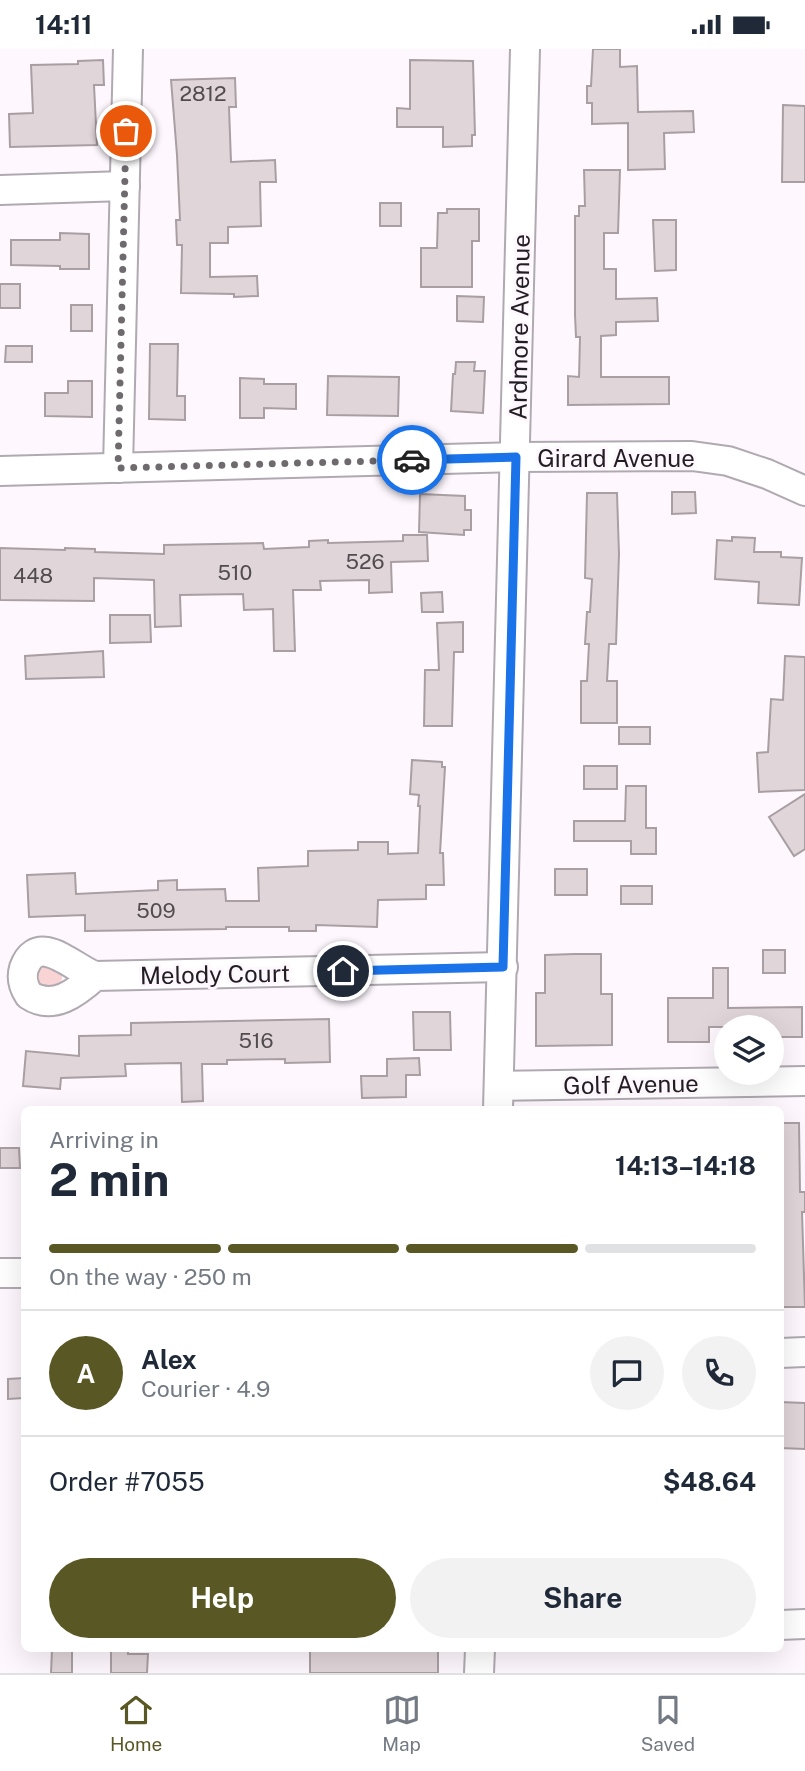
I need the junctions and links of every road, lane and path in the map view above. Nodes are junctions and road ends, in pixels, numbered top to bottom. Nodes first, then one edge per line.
1 (128, 49) edge
2 (526, 49) edge
3 (125, 186) junction
4 (0, 190) edge
5 (516, 457) junction
6 (118, 468) junction
7 (0, 471) edge
8 (805, 491) edge
9 (503, 967) junction
10 (95, 976) dead end
11 (805, 1081) edge
12 (498, 1098) edge
13 (0, 1273) edge
14 (21, 1273) edge
15 (805, 1352) edge
16 (784, 1353) edge
17 (805, 1624) edge
18 (784, 1625) edge
19 (480, 1652) edge
20 (480, 1673) edge

1 - 3 street
2 - 5 street, Ardmore Avenue
3 - 4 street
3 - 6 street
5 - 6 street, Girard Avenue
5 - 8 street, Girard Avenue
5 - 9 street, Ardmore Avenue
6 - 7 street, Girard Avenue
9 - 10 street, Melody Court
9 - 12 street, Ardmore Avenue
11 - 12 street, Golf Avenue
13 - 14 street
15 - 16 street
17 - 18 street
19 - 20 street

